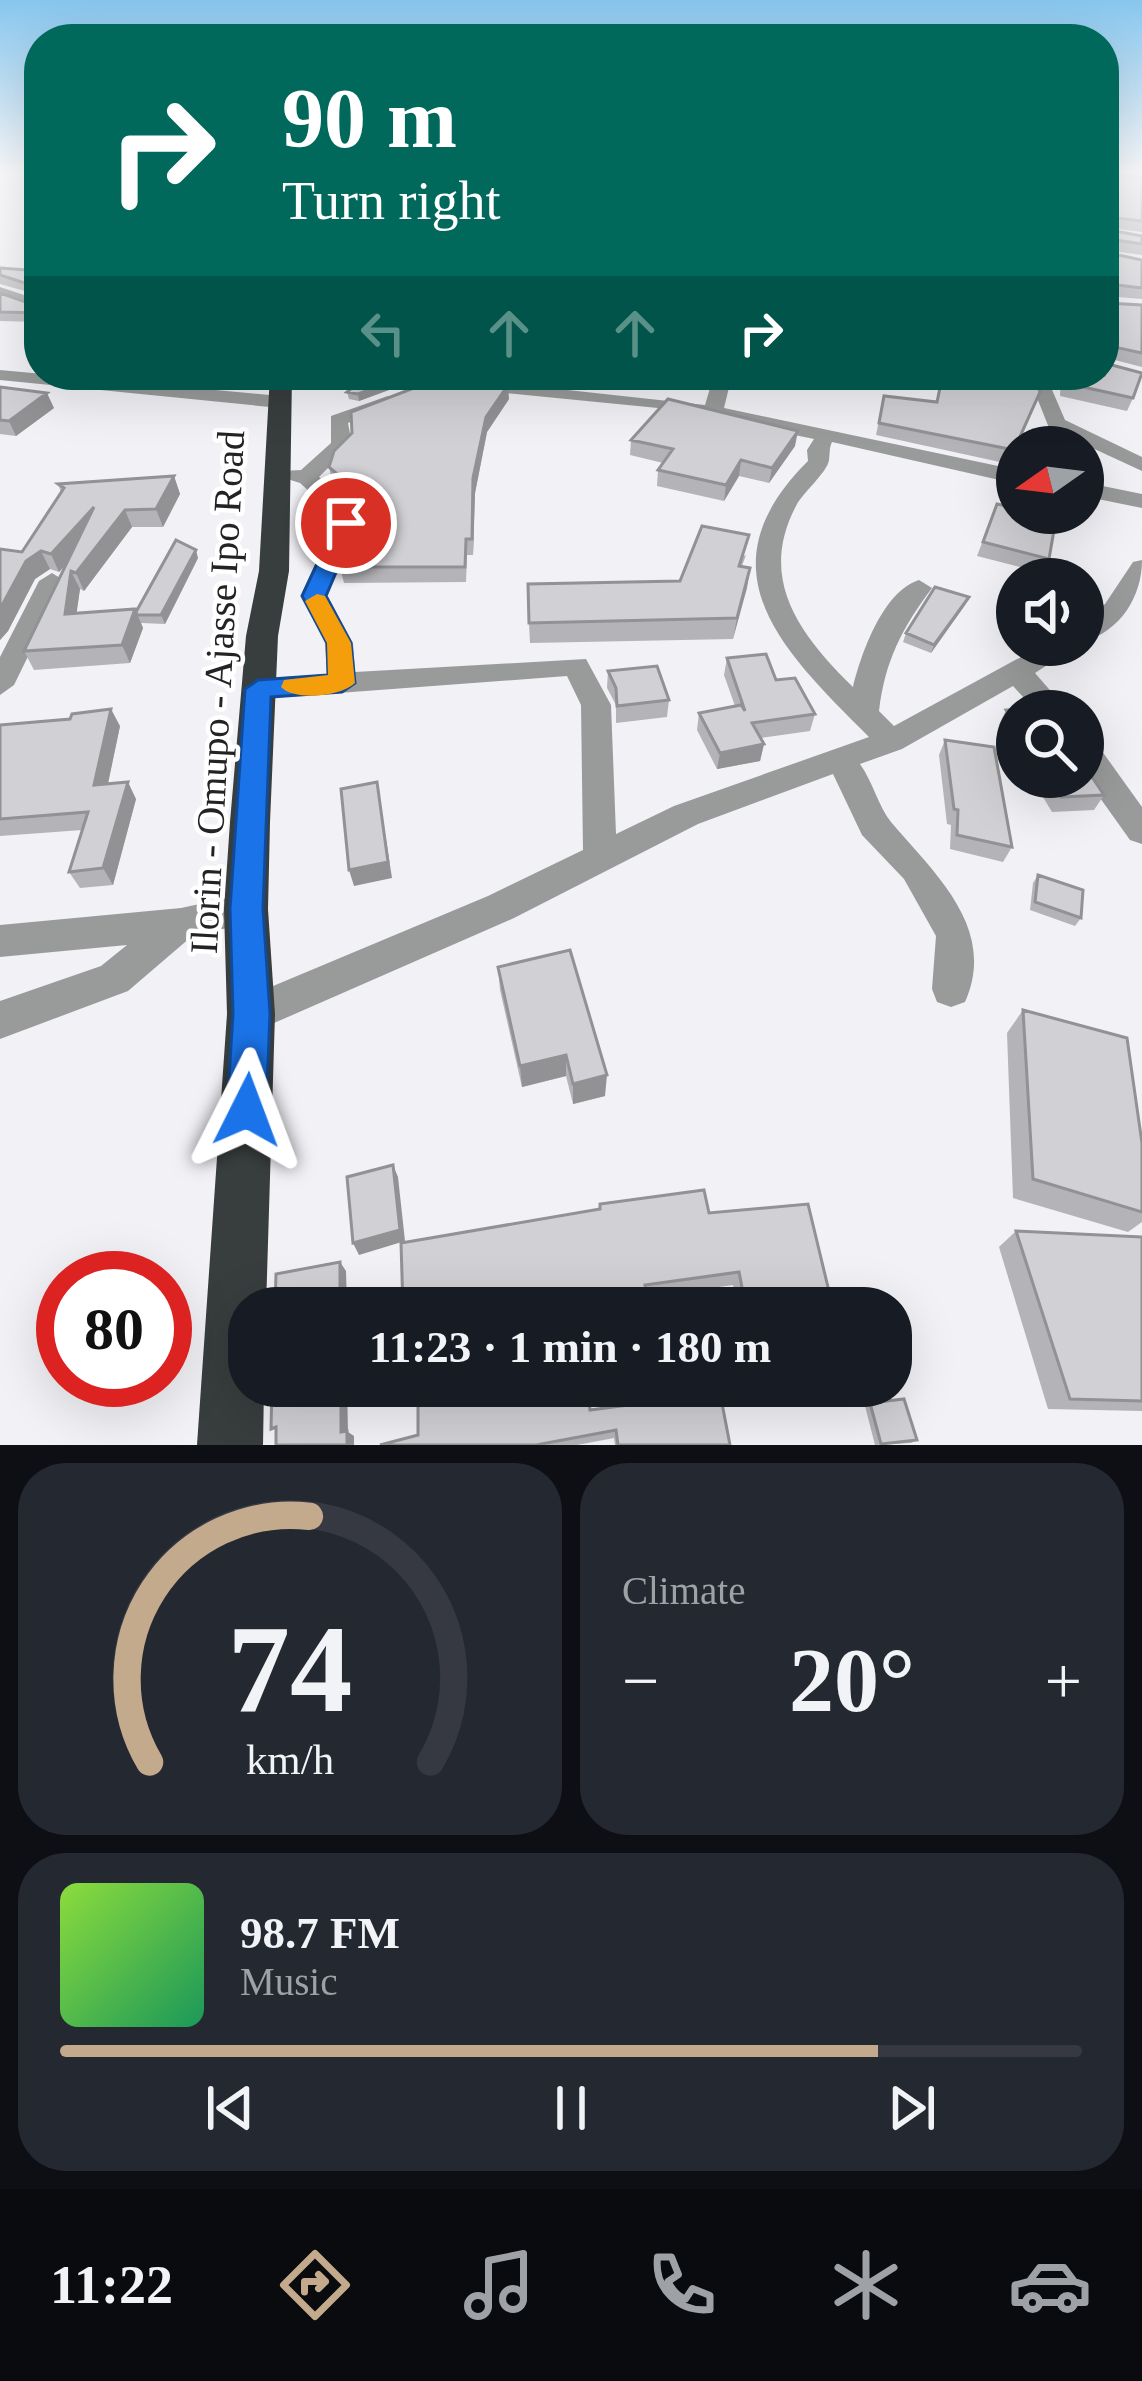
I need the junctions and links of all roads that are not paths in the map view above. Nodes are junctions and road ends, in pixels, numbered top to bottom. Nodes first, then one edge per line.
1 (281, 390) edge
2 (419, 390) edge
3 (544, 390) edge
4 (719, 390) edge
5 (1046, 390) edge
6 (713, 412) junction
7 (826, 435) junction
8 (1142, 465) edge
9 (996, 472) edge
10 (292, 477) junction
11 (1104, 494) edge
12 (1142, 501) edge
13 (1142, 567) edge
14 (52, 580) edge
15 (919, 588) dead end
16 (1104, 617) edge
17 (1026, 666) edge
18 (1017, 671) junction
19 (342, 683) junction
20 (0, 685) edge
21 (258, 689) junction
22 (1034, 690) edge
23 (864, 713) junction
24 (891, 741) junction
25 (840, 759) junction
26 (1104, 781) edge
27 (1142, 831) edge
28 (600, 857) junction
29 (247, 909) junction
30 (181, 924) junction
31 (0, 941) edge
32 (951, 989) dead end
33 (251, 1014) junction
34 (0, 1020) edge
35 (230, 1445) edge

1 - 10 highway, Ilorin - Omupo - Ajasse Ipo Road
2 - 10 street
3 - 6 street
4 - 6 street
5 - 8 street
6 - 7 street
7 - 9 street
7 - 23 street
10 - 19 street
10 - 21 highway, Ilorin - Omupo - Ajasse Ipo Road
11 - 12 street
13 - 16 street
14 - 20 street
15 - 23 street
17 - 18 street
18 - 22 street
18 - 24 street
19 - 21 street
19 - 28 street
21 - 29 highway, Ilorin - Omupo - Ajasse Ipo Road
23 - 24 street
24 - 25 street
25 - 28 street
25 - 32 street
26 - 27 street
28 - 33 street
29 - 30 street
29 - 33 highway, Ilorin - Omupo - Ajasse Ipo Road
30 - 31 street
30 - 34 street
33 - 35 highway, Ilorin - Omupo - Ajasse Ipo Road

